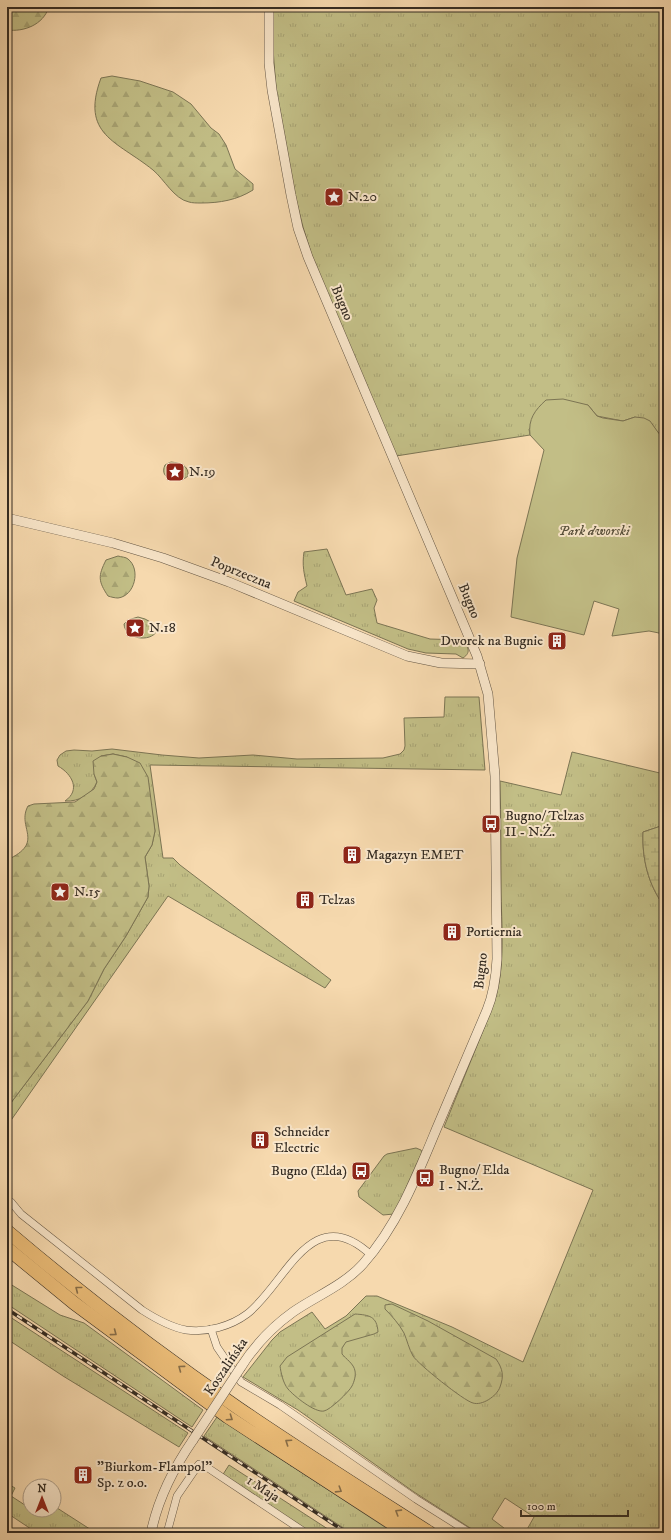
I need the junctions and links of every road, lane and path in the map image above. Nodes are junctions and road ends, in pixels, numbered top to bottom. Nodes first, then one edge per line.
1 (268, 7) edge
2 (7, 518) edge
3 (480, 664) junction
4 (10, 1202) dead end
5 (7, 1231) edge
6 (7, 1248) edge
7 (371, 1255) junction
8 (211, 1329) junction
9 (151, 1533) edge
10 (167, 1533) edge
11 (306, 1533) edge
12 (407, 1533) edge
13 (430, 1533) edge
14 (470, 1533) edge

1 - 3 street, Bugno
2 - 3 street, Poprzeczna
3 - 7 street, Bugno
4 - 8 street
13 -> 5 highway
6 -> 12 highway
7 - 8 street
7 - 9 street, Koszalińska, bridge
8 - 14 street
10 - 11 street, 1 Maja

